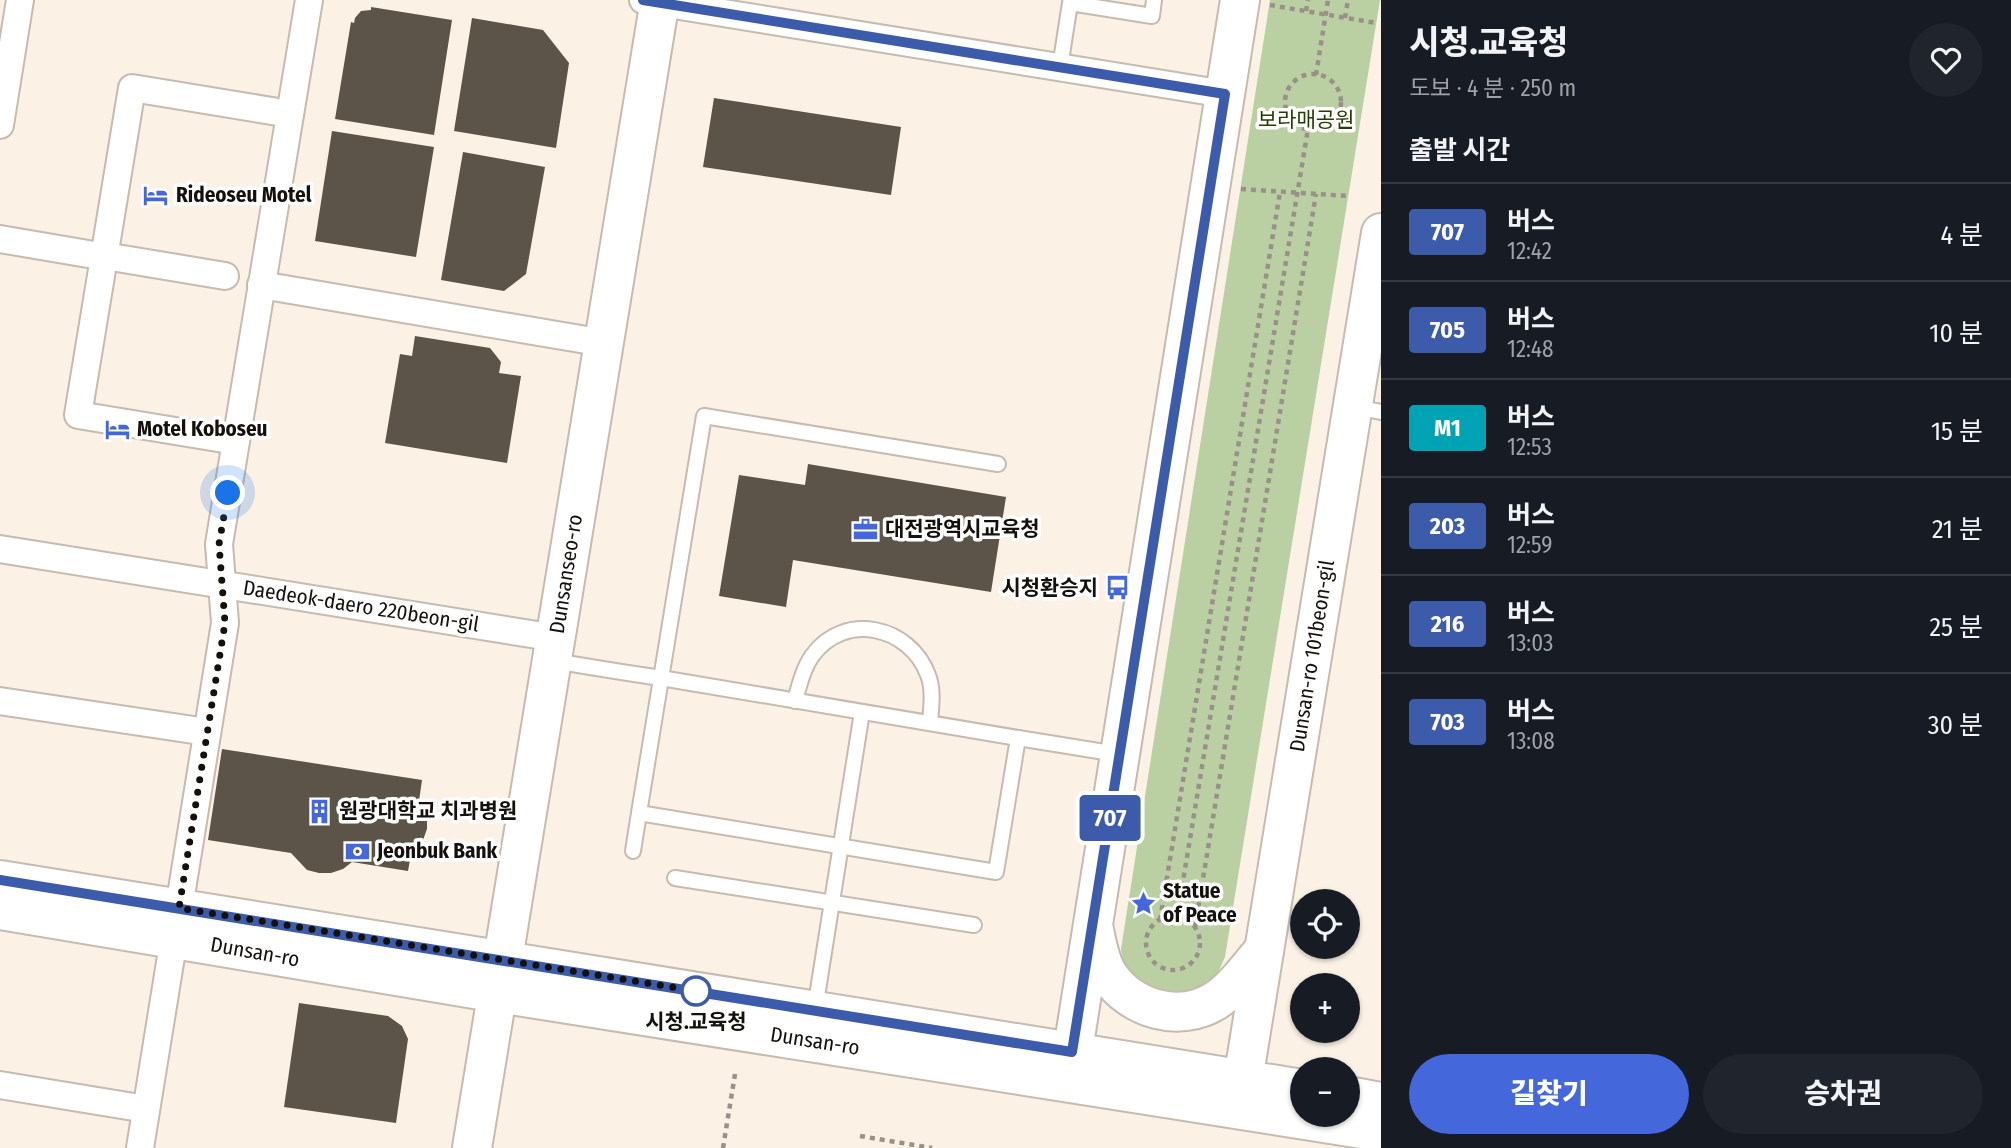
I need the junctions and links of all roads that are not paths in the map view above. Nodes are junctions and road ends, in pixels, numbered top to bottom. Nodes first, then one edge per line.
1 (20, 0) edge
2 (309, 0) edge
3 (1154, 0) edge
4 (654, 1) edge
5 (1255, 3) edge
6 (1060, 67) junction
7 (1225, 94) junction
8 (290, 114) junction
9 (0, 125) edge
10 (1381, 233) edge
11 (0, 239) edge
12 (225, 275) dead end
13 (261, 285) junction
14 (604, 343) junction
15 (1367, 409) edge
16 (236, 441) junction
17 (998, 464) dead end
18 (0, 549) edge
19 (222, 583) junction
20 (554, 649) junction
21 (661, 678) junction
22 (0, 701) edge
23 (794, 701) junction
24 (862, 712) junction
25 (930, 723) junction
26 (207, 732) junction
27 (1018, 738) junction
28 (1120, 754) junction
29 (639, 813) junction
30 (841, 846) junction
31 (633, 850) dead end
32 (675, 878) dead end
33 (0, 880) edge
34 (832, 903) junction
35 (0, 910) edge
36 (176, 923) junction
37 (974, 925) dead end
38 (1093, 927) junction
39 (1264, 950) junction
40 (500, 976) junction
41 (815, 1010) junction
42 (1070, 1066) junction
43 (1243, 1080) junction
44 (0, 1084) edge
45 (1290, 1087) edge
46 (1360, 1098) edge
47 (1381, 1102) edge
48 (146, 1108) junction
49 (1381, 1132) edge
50 (140, 1148) edge
51 (472, 1148) edge

1 - 9 street
2 - 8 street
3 - 6 lane
4 - 6 street
4 - 14 street, Dunsanseo-ro
5 - 7 street
6 - 7 street
7 - 28 street
8 - 13 street
8 - 16 street
10 - 15 street, Dunsan-ro 101beon-gil
11 - 12 street
13 - 14 street
13 - 16 street
14 - 20 street, Dunsanseo-ro
15 - 39 street, Dunsan-ro 101beon-gil
16 - 19 street
17 - 21 lane
18 - 19 street, Daedeok-daero 220beon-gil
19 - 20 street, Daedeok-daero 220beon-gil
19 - 26 street
20 - 21 lane
20 - 40 street, Dunsanseo-ro
21 - 23 lane
21 - 29 lane
22 - 26 street
23 - 24 lane
23 - 25 lane
24 - 25 lane
24 - 30 lane
25 - 27 lane
26 - 36 street
27 - 28 lane
27 - 30 lane
28 - 38 street
29 - 30 lane
29 - 31 lane
30 - 34 lane
32 - 34 lane
33 - 36 street, Dunsan-ro
34 - 37 lane
34 - 41 lane
35 - 36 street, Dunsan-ro
36 - 40 street, Dunsan-ro
36 - 48 street
38 - 39 street
38 - 42 street
39 - 43 street, Dunsan-ro 101beon-gil
40 - 41 street, Dunsan-ro
40 - 42 street, Dunsan-ro
40 - 51 street, Dunsanseo-ro
41 - 42 street, Dunsan-ro
42 - 43 street, Dunsan-ro
42 - 49 street, Dunsan-ro
43 - 45 street, Dunsan-ro
44 - 48 street
46 - 47 street
48 - 50 street

